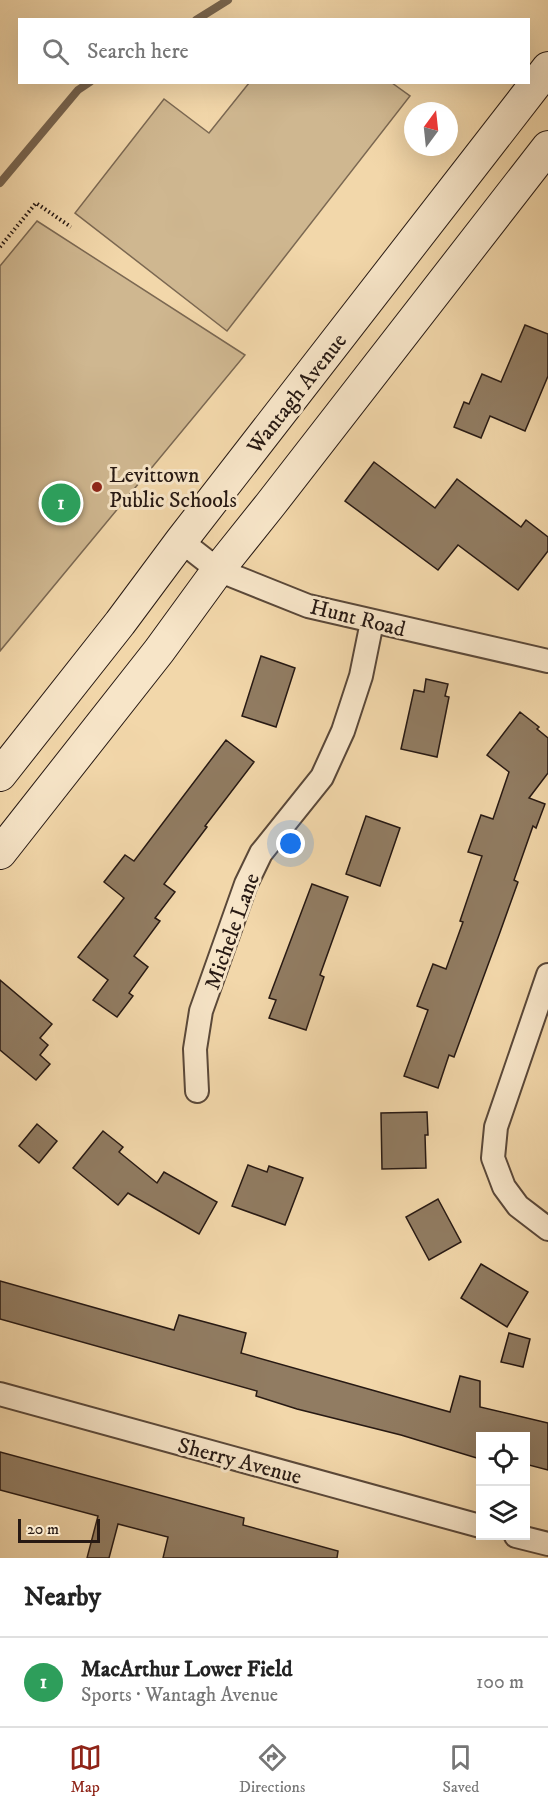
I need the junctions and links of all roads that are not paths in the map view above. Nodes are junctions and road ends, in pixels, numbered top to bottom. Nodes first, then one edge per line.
1 (548, 68) edge
2 (548, 147) edge
3 (181, 541) junction
4 (218, 570) junction
5 (372, 622) junction
6 (548, 661) edge
7 (0, 776) edge
8 (0, 853) edge
9 (548, 975) edge
10 (197, 1091) dead end
11 (548, 1229) edge
12 (0, 1394) edge
13 (476, 1525) edge
14 (530, 1540) edge
15 (548, 1544) edge

1 - 3 main road, Wantagh Avenue
2 - 4 main road
3 - 4 street, Hunt Road
3 - 7 main road, Wantagh Avenue
4 - 5 street, Hunt Road
4 - 8 main road
5 - 6 street, Hunt Road
5 - 10 street, Michele Lane
9 - 11 street
12 - 13 street, Sherry Avenue
14 - 15 street

